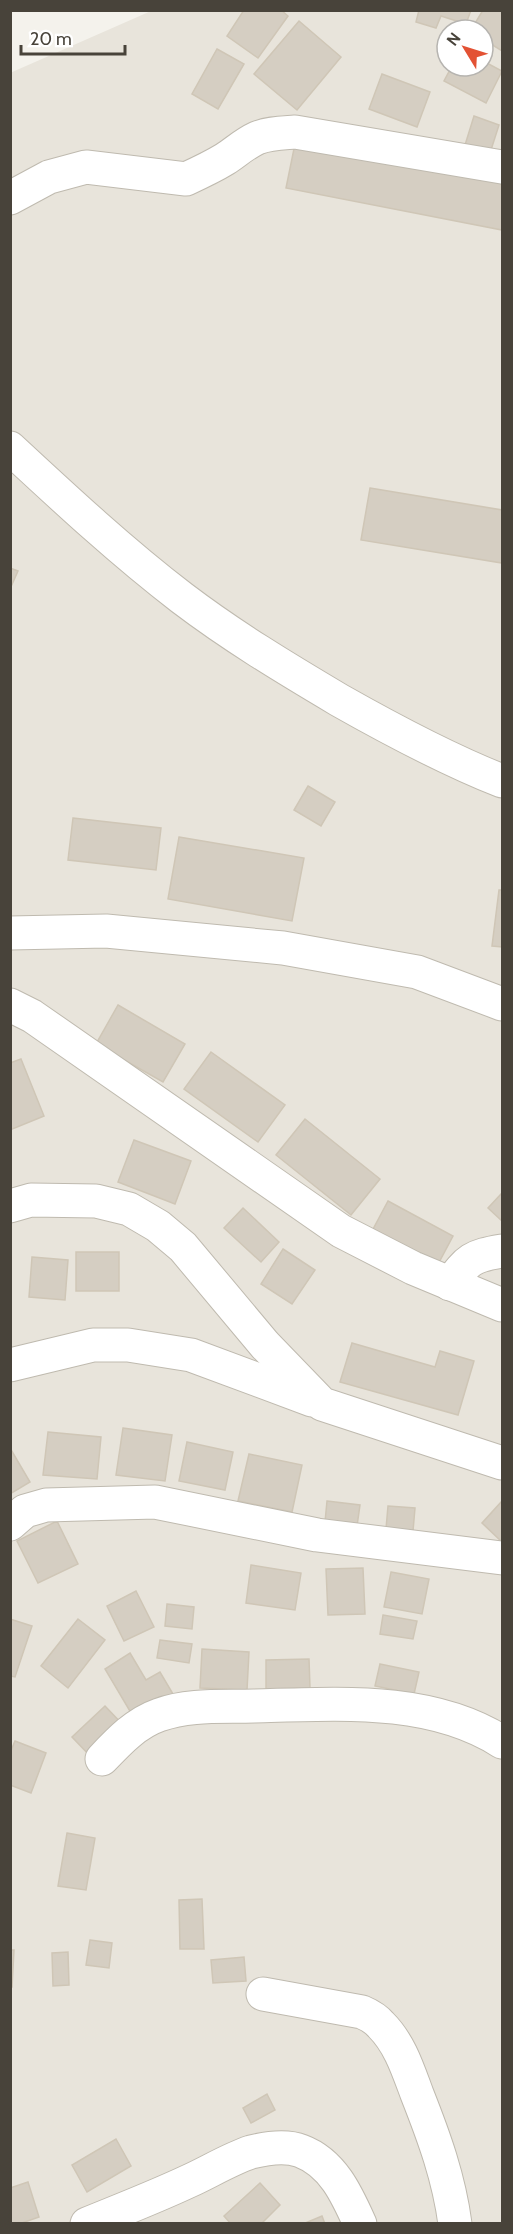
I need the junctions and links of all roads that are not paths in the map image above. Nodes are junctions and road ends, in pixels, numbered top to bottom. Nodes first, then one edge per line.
1 (502, 167) edge
2 (10, 198) edge
3 (10, 448) edge
4 (502, 781) edge
5 (10, 933) edge
6 (502, 1004) edge
7 (10, 1005) edge
8 (10, 1206) edge
9 (502, 1251) edge
10 (450, 1284) junction
11 (502, 1305) edge
12 (10, 1365) edge
13 (322, 1404) junction
14 (502, 1463) edge
15 (10, 1524) edge
16 (502, 1558) edge
17 (502, 1742) edge
18 (102, 1759) dead end
19 (263, 1994) dead end
20 (87, 2223) edge
21 (360, 2223) edge
22 (455, 2223) edge

1 - 2 street
3 - 4 street
5 - 6 street
7 - 10 street
8 - 13 street
9 - 10 street
10 - 11 street
12 - 13 street
13 - 14 street
15 - 16 street
17 - 18 street
19 - 22 street
20 - 21 street

